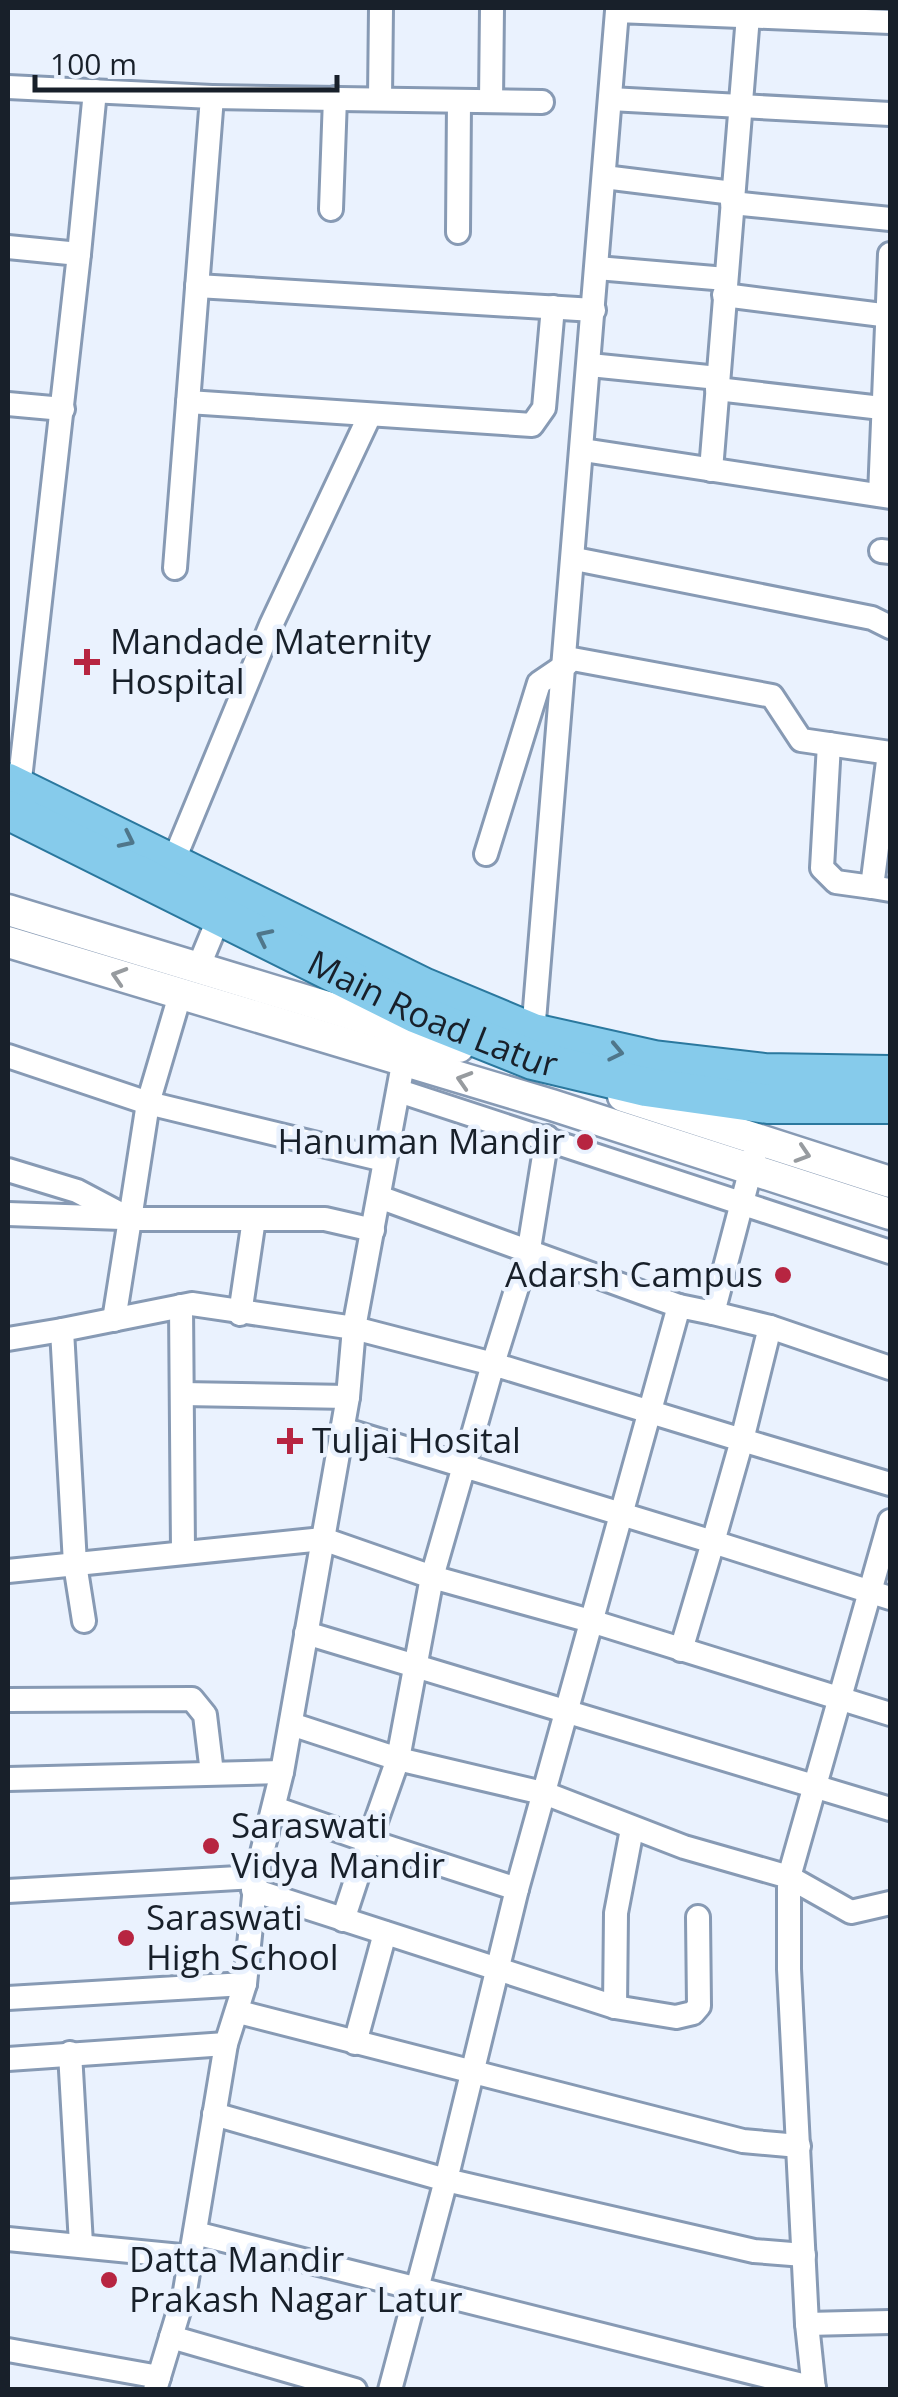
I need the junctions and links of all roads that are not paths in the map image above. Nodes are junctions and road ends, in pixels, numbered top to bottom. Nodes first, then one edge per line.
1 (380, 8) edge
2 (492, 8) edge
3 (748, 16) junction
4 (890, 22) edge
5 (8, 87) edge
6 (95, 91) junction
7 (212, 97) junction
8 (335, 98) junction
9 (380, 98) junction
10 (610, 99) junction
11 (491, 101) junction
12 (460, 102) junction
13 (542, 102) dead end
14 (740, 107) junction
15 (890, 114) edge
16 (604, 177) junction
17 (732, 198) junction
18 (331, 209) dead end
19 (890, 220) edge
20 (458, 232) dead end
21 (8, 247) edge
22 (79, 254) junction
23 (890, 254) edge
24 (597, 268) junction
25 (196, 286) junction
26 (725, 287) junction
27 (553, 307) junction
28 (594, 310) junction
29 (889, 316) edge
30 (590, 364) junction
31 (717, 383) junction
32 (188, 402) junction
33 (8, 404) edge
34 (63, 409) junction
35 (888, 409) edge
36 (369, 416) junction
37 (583, 450) junction
38 (711, 470) junction
39 (885, 496) edge
40 (575, 559) junction
41 (175, 568) dead end
42 (890, 627) edge
43 (567, 661) junction
44 (828, 744) junction
45 (890, 753) edge
46 (11, 794) edge
47 (486, 854) dead end
48 (173, 862) junction
49 (881, 889) edge
50 (8, 910) edge
51 (220, 916) junction
52 (8, 942) edge
53 (198, 968) junction
54 (180, 995) junction
55 (410, 1037) junction
56 (8, 1056) edge
57 (531, 1065) junction
58 (890, 1076) edge
59 (148, 1103) junction
60 (890, 1104) edge
61 (547, 1137) junction
62 (759, 1138) junction
63 (384, 1160) junction
64 (8, 1170) edge
65 (890, 1182) edge
66 (379, 1197) junction
67 (741, 1205) junction
68 (8, 1214) edge
69 (890, 1214) edge
70 (130, 1219) junction
71 (254, 1219) junction
72 (373, 1230) junction
73 (529, 1249) junction
74 (890, 1252) edge
75 (181, 1306) junction
76 (679, 1306) junction
77 (713, 1313) junction
78 (240, 1314) junction
79 (114, 1320) junction
80 (770, 1327) junction
81 (354, 1328) junction
82 (62, 1330) junction
83 (8, 1338) edge
84 (493, 1364) junction
85 (890, 1368) edge
86 (182, 1394) junction
87 (348, 1397) junction
88 (652, 1410) junction
89 (342, 1429) junction
90 (742, 1440) junction
91 (464, 1466) junction
92 (890, 1484) edge
93 (624, 1514) junction
94 (890, 1521) edge
95 (323, 1539) junction
96 (713, 1542) junction
97 (183, 1552) junction
98 (75, 1564) junction
99 (8, 1571) edge
100 (432, 1577) junction
101 (880, 1594) edge
102 (84, 1621) dead end
103 (594, 1622) junction
104 (306, 1633) junction
105 (681, 1650) junction
106 (416, 1667) junction
107 (839, 1698) junction
108 (8, 1700) edge
109 (569, 1714) junction
110 (890, 1714) edge
111 (290, 1724) junction
112 (398, 1759) junction
113 (282, 1772) junction
114 (212, 1774) junction
115 (8, 1779) edge
116 (814, 1788) junction
117 (546, 1794) junction
118 (274, 1808) junction
119 (890, 1809) edge
120 (632, 1829) junction
121 (369, 1841) junction
122 (789, 1877) junction
123 (254, 1883) junction
124 (517, 1889) junction
125 (8, 1891) edge
126 (890, 1903) edge
127 (698, 1916) dead end
128 (343, 1920) junction
129 (385, 1934) junction
130 (497, 1971) junction
131 (245, 1984) junction
132 (8, 1998) edge
133 (615, 2006) junction
134 (239, 2012) junction
135 (355, 2043) junction
136 (226, 2044) junction
137 (70, 2054) junction
138 (8, 2059) edge
139 (472, 2071) junction
140 (214, 2114) junction
141 (799, 2146) junction
142 (446, 2180) junction
143 (194, 2233) junction
144 (8, 2238) edge
145 (81, 2244) junction
146 (804, 2255) junction
147 (190, 2257) junction
148 (418, 2289) junction
149 (890, 2322) edge
150 (807, 2324) junction
151 (171, 2337) junction
152 (8, 2350) edge
153 (157, 2383) edge
154 (814, 2389) edge
155 (355, 2390) edge
156 (390, 2390) edge

1 - 9 street
2 - 11 street
3 - 4 street
3 - 10 street
3 - 14 street
5 - 6 street
6 - 7 street
6 - 22 street
7 - 8 street
7 - 25 street
8 - 9 street
8 - 18 street
9 - 12 street
10 - 14 street
10 - 16 street
11 - 12 street
11 - 13 street
12 - 20 street
14 - 15 street
14 - 17 street
16 - 17 street
16 - 24 street
17 - 19 street
17 - 26 street
21 - 22 street
22 - 34 street
23 - 29 street
24 - 26 street
24 - 28 street
25 - 27 street
25 - 32 street
26 - 29 street
26 - 31 street
27 - 28 street
27 - 36 street
28 - 30 street
29 - 35 street
30 - 31 street
30 - 37 street
31 - 35 street
31 - 38 street
32 - 36 street
32 - 41 street
33 - 34 street
34 - 46 street
35 - 39 street
36 - 48 street
37 - 38 street
37 - 40 street
38 - 39 street
40 - 42 street
40 - 43 street
43 - 44 street
43 - 47 street
43 - 57 street
44 - 45 street
44 - 49 street
45 - 49 street
46 -> 48 main road, Main Road Latur
46 - 51 main road, Main Road Latur
48 - 55 main road, Main Road Latur
50 - 53 street
51 - 53 street
55 -> 51 main road, Main Road Latur
54 -> 52 street
53 - 55 street
54 - 55 street
54 - 59 street
55 - 57 main road, Main Road Latur
57 -> 55 street
55 - 61 street
55 - 63 street
56 - 59 street
57 -> 58 main road, Main Road Latur
57 - 62 street
57 - 62 main road, Main Road Latur
59 - 63 street
59 - 70 street
60 - 62 main road, Main Road Latur
61 - 67 street
61 - 73 street
62 -> 65 street
62 - 67 street
62 - 69 street
63 - 66 street
64 - 70 street
66 - 72 street
66 - 73 street
67 - 74 street
67 - 77 street
68 - 70 street
70 - 71 street
70 - 79 street
71 - 72 street
71 - 78 street
72 - 81 street
73 - 76 street
73 - 84 street
75 - 78 street
75 - 79 street
75 - 86 street
76 - 77 street
76 - 88 street
77 - 80 street
78 - 81 street
79 - 82 street
80 - 85 street
80 - 90 street
81 - 84 street
81 - 87 street
82 - 83 street
82 - 98 street
84 - 88 street
84 - 91 street
86 - 87 street
86 - 97 street
87 - 89 street
88 - 90 street
88 - 93 street
89 - 91 street
89 - 95 street
90 - 92 street
90 - 96 street
91 - 93 street
91 - 100 street
93 - 96 street
93 - 103 street
94 - 101 street
95 - 97 street
95 - 100 street
95 - 104 street
96 - 101 street
96 - 105 street
97 - 98 street
98 - 99 street
98 - 102 street
100 - 103 street
100 - 106 street
101 - 107 street
103 - 105 street
103 - 109 street
104 - 106 street
104 - 111 street
105 - 107 street
106 - 109 street
106 - 112 street
107 - 110 street
107 - 116 street
108 - 114 street
109 - 116 street
109 - 117 street
111 - 112 street
111 - 113 street
112 - 117 street
112 - 121 street
113 - 114 street
113 - 118 street
114 - 115 street
116 - 119 street
116 - 122 street
117 - 120 street
117 - 124 street
118 - 121 street
118 - 123 street
120 - 122 street
120 - 133 street
121 - 124 street
121 - 128 street
122 - 126 street
122 - 141 street
123 - 125 street
123 - 128 street
123 - 131 street
124 - 130 street
127 - 133 street
128 - 129 street
129 - 130 street
129 - 135 street
130 - 133 street
130 - 139 street
131 - 132 street
131 - 134 street
134 - 135 street
134 - 136 street
135 - 139 street
136 - 137 street
136 - 140 street
137 - 138 street
137 - 145 street
139 - 141 street
139 - 142 street
140 - 142 street
140 - 143 street
141 - 146 street
142 - 146 street
142 - 148 street
143 - 147 street
143 - 148 street
144 - 145 street
145 - 147 street
146 - 150 street
147 - 151 street
148 - 154 street
148 - 156 street
149 - 150 street
150 - 154 street
151 - 153 street
151 - 155 street
152 - 153 street

